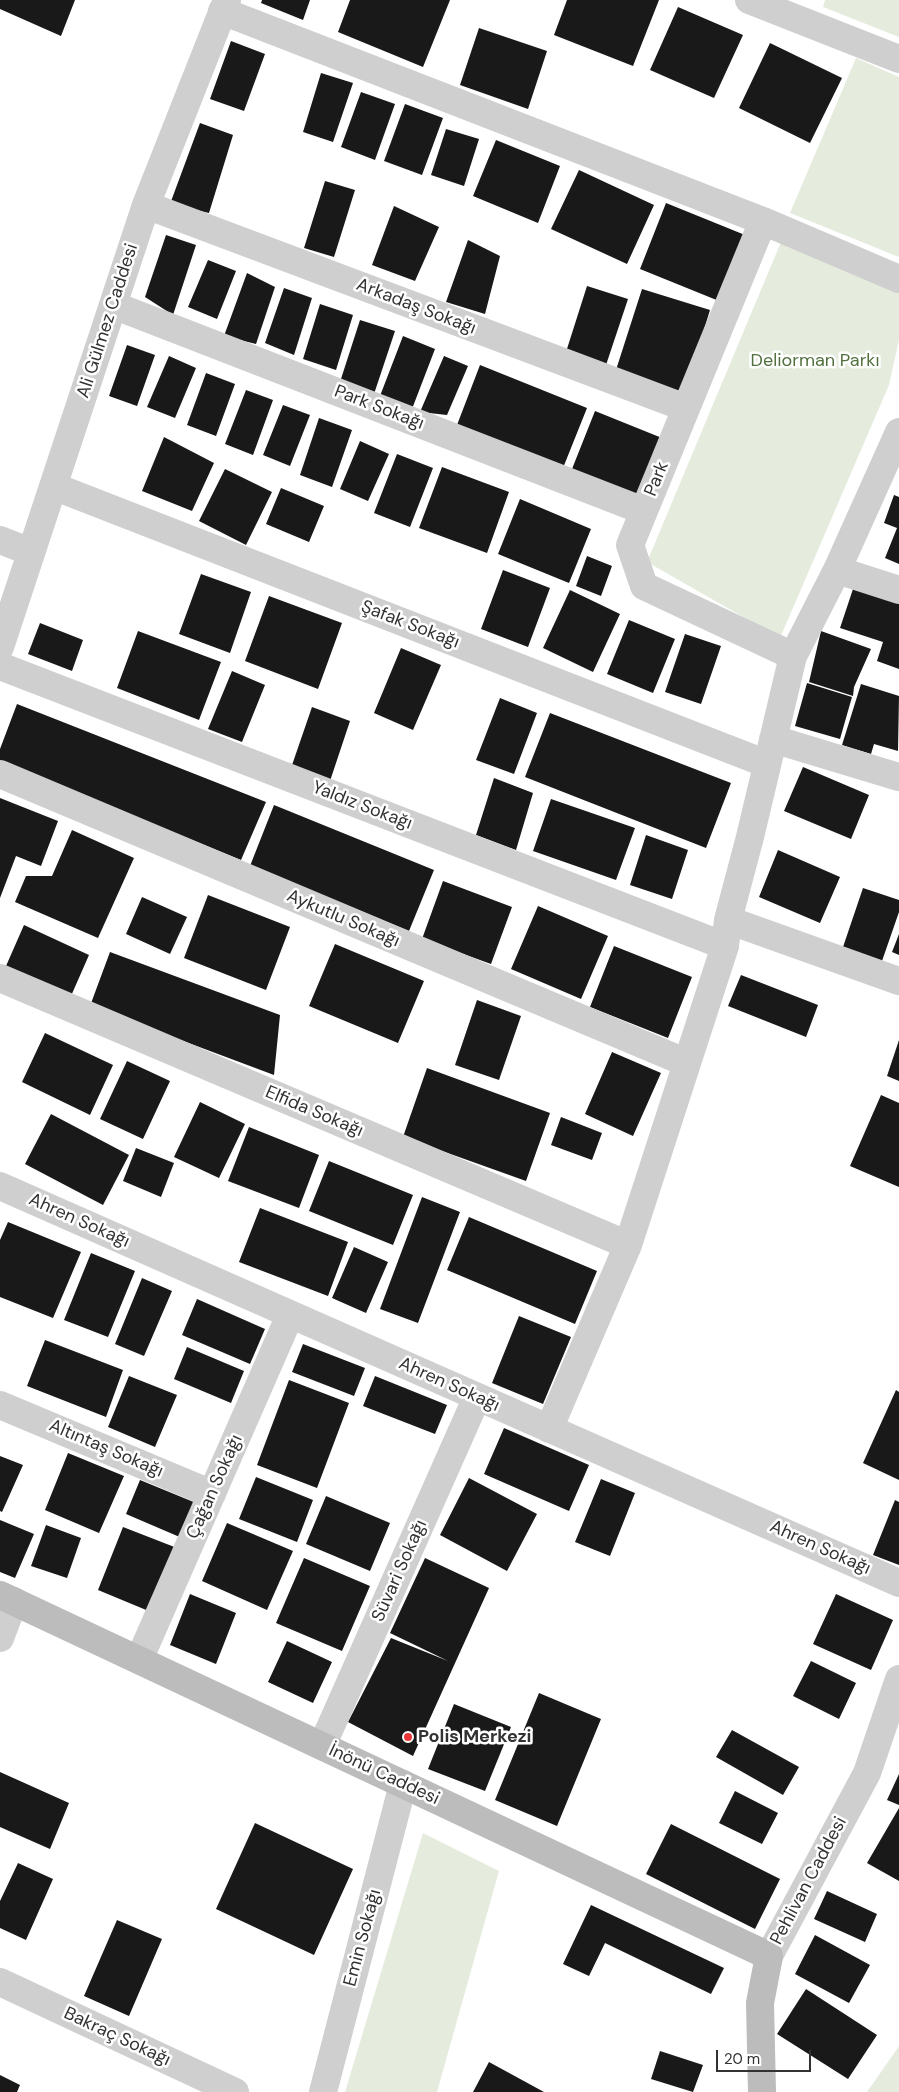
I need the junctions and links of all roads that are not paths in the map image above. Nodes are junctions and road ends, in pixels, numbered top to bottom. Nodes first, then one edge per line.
1 (749, 0) edge
2 (224, 6) edge
3 (899, 59) edge
4 (146, 206) junction
5 (762, 221) junction
6 (899, 279) edge
7 (114, 305) junction
8 (686, 408) junction
9 (899, 432) edge
10 (53, 486) junction
11 (644, 511) junction
12 (0, 540) edge
13 (31, 552) junction
14 (837, 570) junction
15 (899, 590) edge
16 (0, 647) edge
17 (793, 656) junction
18 (0, 666) edge
19 (770, 752) junction
20 (0, 774) edge
21 (899, 776) edge
22 (728, 920) junction
23 (725, 946) junction
24 (0, 978) edge
25 (899, 981) edge
26 (687, 1063) junction
27 (0, 1186) edge
28 (628, 1245) junction
29 (290, 1315) junction
30 (477, 1397) junction
31 (0, 1405) edge
32 (549, 1429) junction
33 (212, 1494) junction
34 (899, 1583) edge
35 (7, 1598) edge
36 (0, 1638) edge
37 (139, 1660) junction
38 (899, 1679) edge
39 (322, 1746) junction
40 (403, 1784) junction
41 (769, 1956) junction
42 (0, 1982) edge
43 (235, 2092) edge
44 (323, 2092) edge
45 (762, 2092) edge

1 - 3 street
2 - 4 street, Ali Gülmez Caddesi
2 - 5 street
4 - 7 street, Ali Gülmez Caddesi
4 - 8 street, Arkadaş Sokağı
5 - 6 street
5 - 8 street, Park
7 - 10 street, Ali Gülmez Caddesi
7 - 11 street, Park Sokağı
8 - 11 street, Park
9 - 14 street
10 - 13 street, Ali Gülmez Caddesi
10 - 19 street, Şafak Sokağı
11 - 17 street, Park
12 - 13 street
13 - 16 street, Ali Gülmez Caddesi
14 - 15 street
14 - 17 street
17 - 19 street
18 - 23 street, Yaldız Sokağı
19 - 21 street, Şafak Sokağı
19 - 22 street
20 - 26 street, Aykutlu Sokağı
22 - 23 street
22 - 25 street
23 - 26 street
24 - 28 street, Elfida Sokağı
26 - 28 street
27 - 29 street, Ahren Sokağı
28 - 32 street
29 - 30 street, Ahren Sokağı
29 - 33 street, Çağan Sokağı
30 - 32 street, Ahren Sokağı
30 - 39 street, Süvari Sokağı
31 - 33 street, Altıntaş Sokağı
32 - 34 street, Ahren Sokağı
33 - 37 street, Çağan Sokağı
35 - 36 street
35 - 37 street, İnönü Caddesi
37 - 39 street, İnönü Caddesi
38 - 41 street, Pehlivan Caddesi
39 - 40 street, İnönü Caddesi
40 - 41 street, İnönü Caddesi
40 - 44 street, Emin Sokağı
41 - 45 street, Pehlivan Caddesi
42 - 43 street, Bakraç Sokağı

